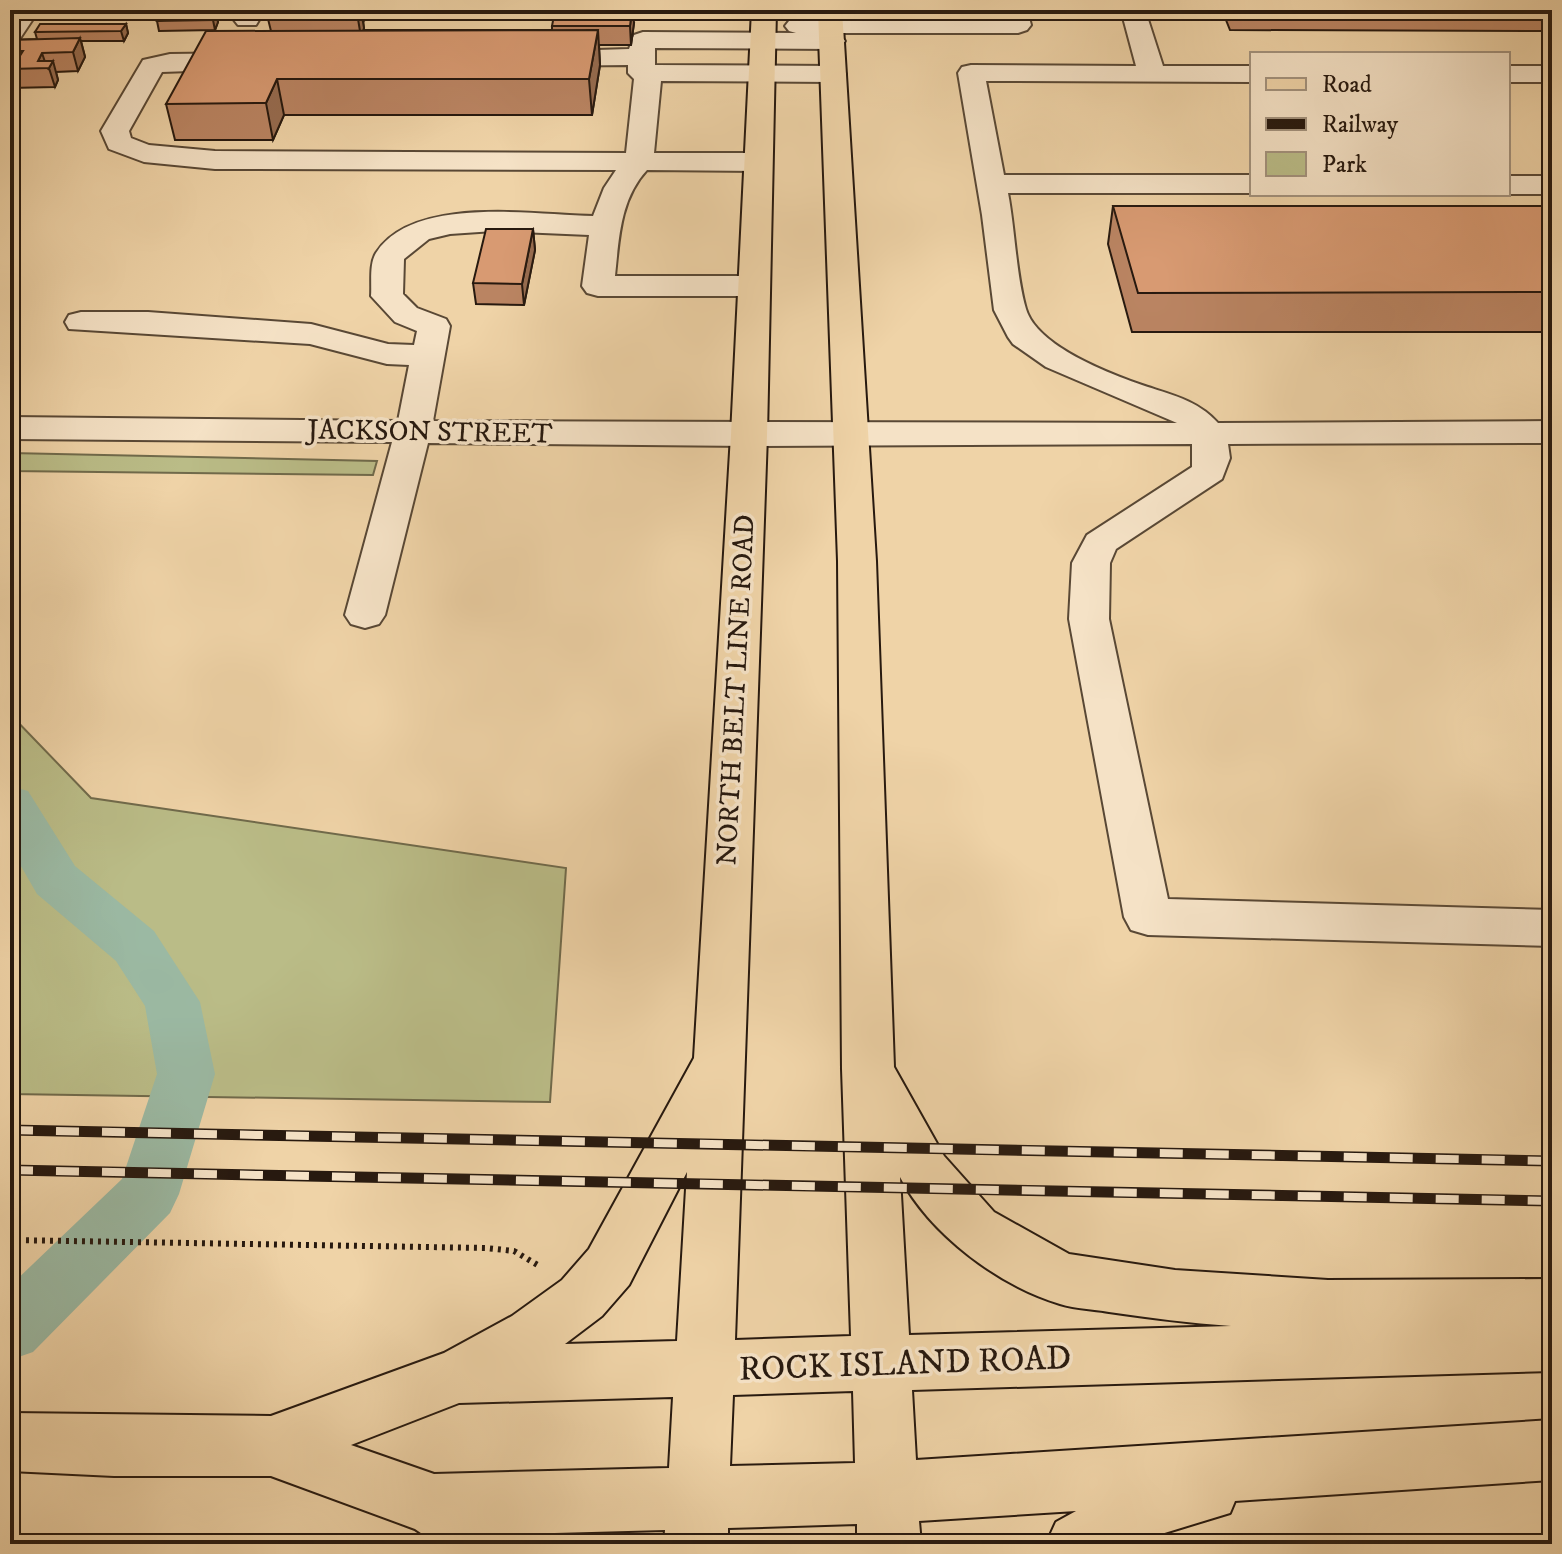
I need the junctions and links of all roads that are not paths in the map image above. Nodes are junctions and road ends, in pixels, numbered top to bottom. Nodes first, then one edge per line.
1 (27, 10) edge
2 (1015, 10) edge
3 (1133, 10) edge
4 (939, 17) edge
5 (10, 35) edge
6 (763, 38) edge
7 (832, 38) edge
8 (516, 58) edge
9 (280, 61) edge
10 (645, 65) junction
11 (1152, 74) junction
12 (1250, 74) edge
13 (1510, 74) edge
14 (1552, 74) edge
15 (639, 162) junction
16 (758, 162) junction
17 (990, 184) junction
18 (1250, 184) edge
19 (1510, 185) edge
20 (1552, 185) edge
21 (607, 226) junction
22 (753, 286) junction
23 (81, 322) dead end
24 (429, 355) junction
25 (10, 428) edge
26 (413, 432) junction
27 (1552, 432) edge
28 (851, 434) junction
29 (1209, 434) junction
30 (749, 435) junction
31 (365, 615) dead end
32 (1552, 928) edge
33 (719, 1060) junction
34 (868, 1069) junction
35 (1552, 1305) edge
36 (1552, 1344) edge
37 (879, 1364) junction
38 (704, 1370) junction
39 (459, 1375) junction
40 (10, 1442) edge
41 (271, 1446) junction
42 (1552, 1450) edge
43 (1302, 1465) junction
44 (434, 1505) junction
45 (887, 1518) edge
46 (697, 1522) edge
47 (491, 1544) edge
48 (1078, 1544) edge

1 - 5 street
2 - 4 street
3 - 11 street
4 - 7 street
6 - 7 street
6 - 7 street
6 - 10 street
6 - 16 main road, NORTH BELT LINE ROAD
7 - 28 main road
8 - 10 street
9 - 15 street
10 - 15 street
11 - 12 street
11 - 17 street
13 - 14 street
15 - 16 street
15 - 21 street
16 - 22 main road, NORTH BELT LINE ROAD
17 - 18 street
17 - 29 street
19 - 20 street
21 - 22 street
21 - 24 street
22 - 30 main road, NORTH BELT LINE ROAD
23 - 24 street
24 - 26 street
25 - 26 street, JACKSON STREET
26 - 30 street, JACKSON STREET
26 - 31 street
27 - 29 street, JACKSON STREET
28 - 29 street, JACKSON STREET
28 - 30 street, JACKSON STREET
28 - 34 main road
29 - 32 street
30 - 33 main road, NORTH BELT LINE ROAD
33 - 38 main road, NORTH BELT LINE ROAD
33 - 39 main road
34 - 35 main road
34 - 37 main road
36 - 37 main road, ROCK ISLAND ROAD
37 - 38 main road, ROCK ISLAND ROAD
37 - 45 main road
38 - 39 main road, ROCK ISLAND ROAD
38 - 46 main road, NORTH BELT LINE ROAD
39 - 41 main road, ROCK ISLAND ROAD
40 - 41 main road, ROCK ISLAND ROAD
41 - 44 main road, ROCK ISLAND ROAD
42 - 43 main road, ROCK ISLAND ROAD
43 - 45 main road, ROCK ISLAND ROAD
43 - 48 main road
44 - 46 main road, ROCK ISLAND ROAD
44 - 47 main road
45 - 46 main road, ROCK ISLAND ROAD

